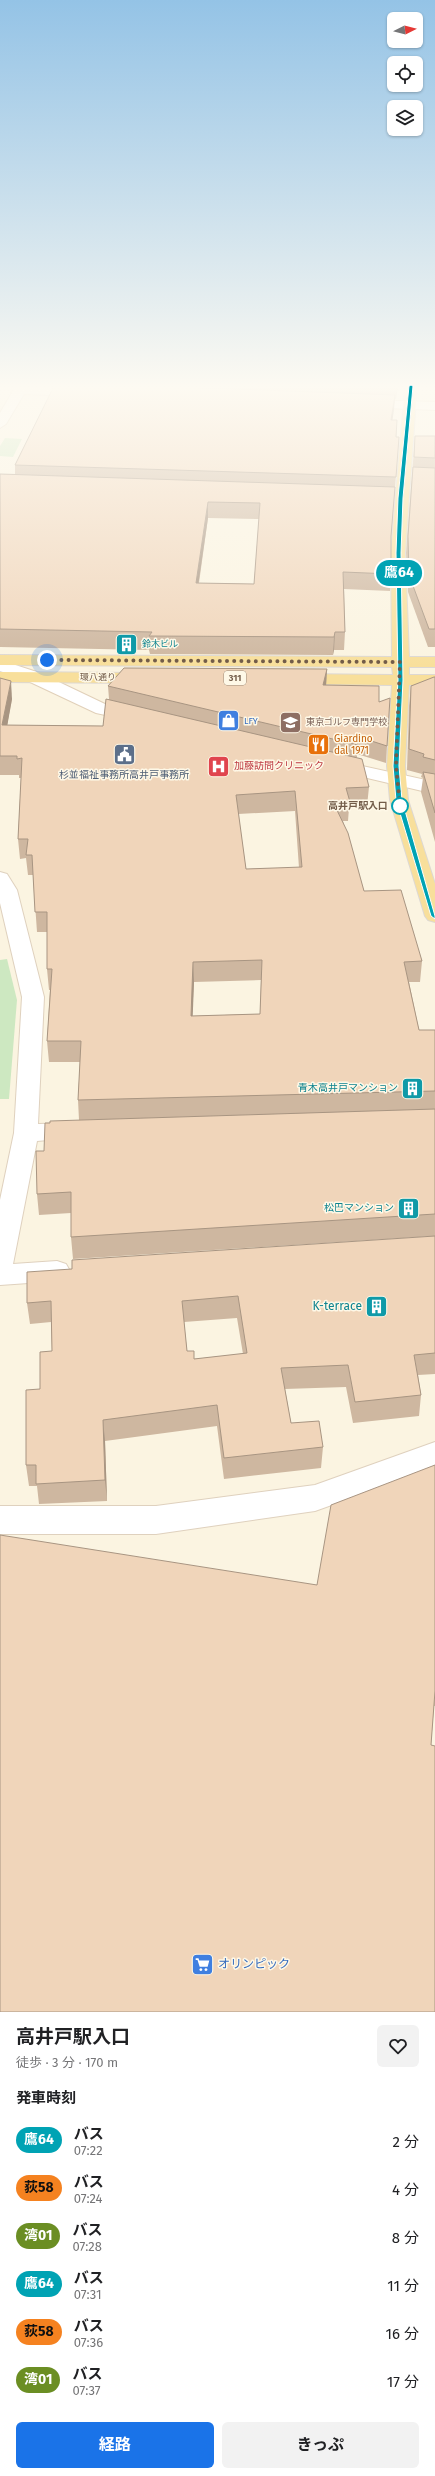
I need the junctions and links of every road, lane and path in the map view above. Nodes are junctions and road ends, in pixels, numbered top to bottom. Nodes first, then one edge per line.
1 (407, 480) edge
2 (0, 660) edge
3 (400, 662) junction
4 (435, 662) edge
5 (0, 665) edge
6 (0, 677) edge
7 (34, 677) junction
8 (160, 678) edge
9 (277, 679) edge
10 (400, 680) junction
11 (435, 680) edge
12 (152, 721) edge
13 (320, 762) edge
14 (396, 779) junction
15 (435, 788) edge
16 (0, 878) edge
17 (435, 916) edge
18 (97, 1131) edge
19 (26, 1133) junction
20 (0, 1264) edge
21 (79, 1270) edge
22 (0, 1275) edge
23 (435, 1455) edge
24 (0, 1520) edge

1 - 3 main road
2 - 3 main road, 環八通り / 311
3 - 4 main road, 環八通り / 311
3 - 10 main road
5 - 7 street
6 - 7 main road, 環八通り
7 - 8 main road, 環八通り
7 - 12 street
9 - 10 main road
10 - 11 main road
10 - 14 main road
13 - 14 street
14 - 15 street
14 - 17 main road
16 - 19 street
18 - 19 street
19 - 20 street
21 - 22 street
23 - 24 street

